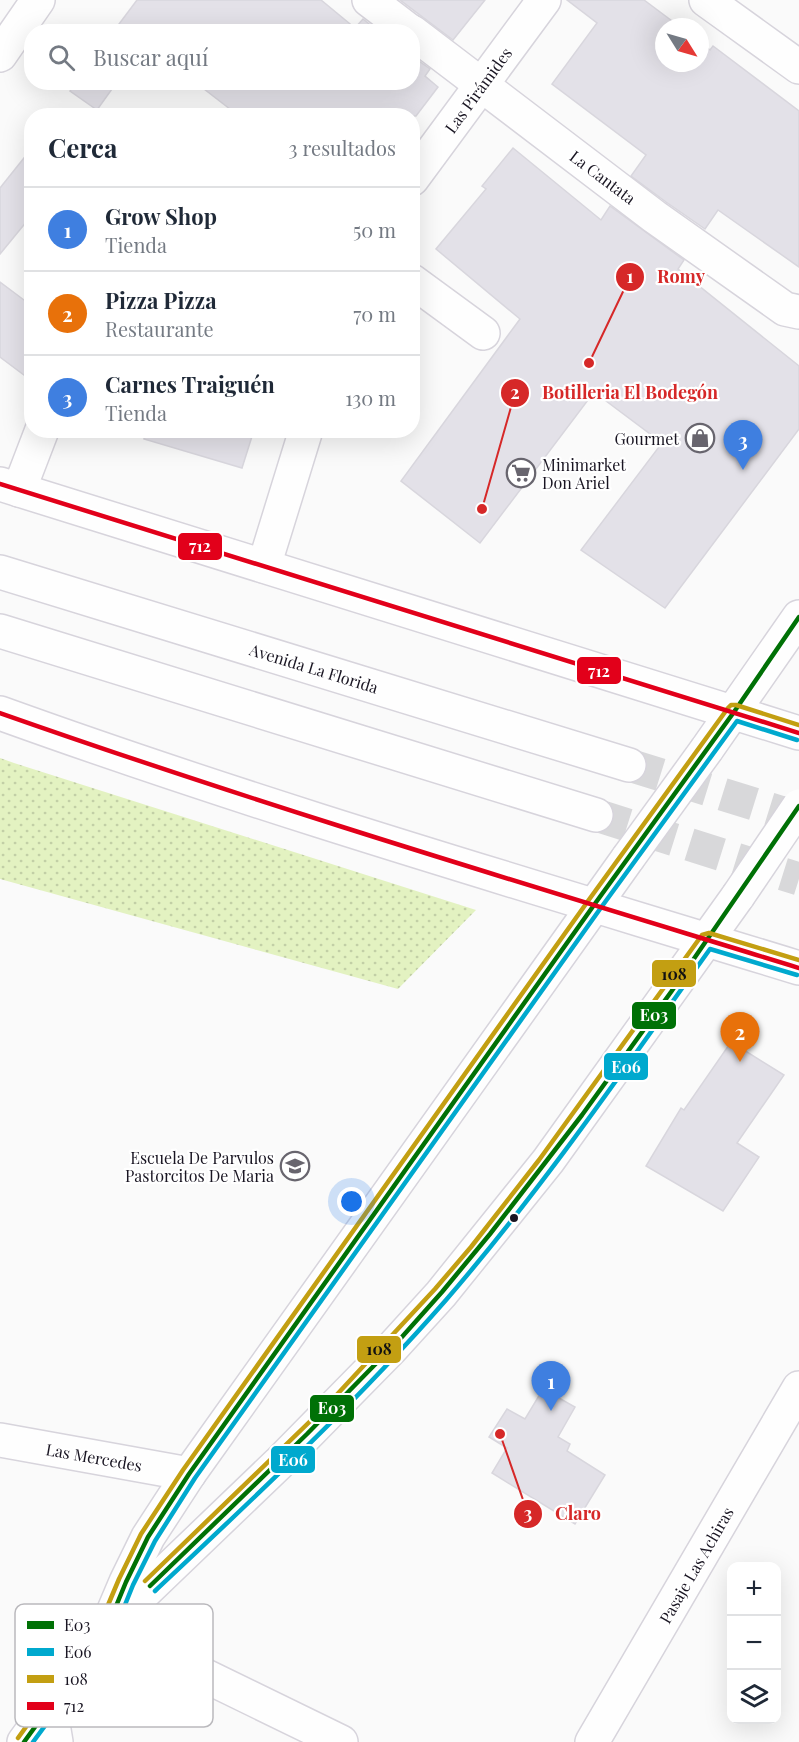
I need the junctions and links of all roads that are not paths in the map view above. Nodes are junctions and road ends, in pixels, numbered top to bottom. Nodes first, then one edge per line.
1 (38, 0) edge
2 (369, 0) edge
3 (544, 0) edge
4 (706, 0) edge
5 (401, 24) edge
6 (420, 38) edge
7 (0, 55) edge
8 (799, 67) edge
9 (482, 84) junction
10 (420, 168) edge
11 (420, 287) edge
12 (799, 312) edge
13 (483, 333) dead end
14 (38, 438) edge
15 (304, 438) edge
16 (10, 487) edge
17 (264, 566) junction
18 (0, 572) edge
19 (799, 617) edge
20 (0, 631) edge
21 (734, 712) junction
22 (0, 713) edge
23 (799, 733) edge
24 (629, 765) tunnel mouth
25 (799, 806) edge
26 (596, 815) tunnel mouth
27 (594, 905) junction
28 (707, 940) junction
29 (799, 968) edge
30 (799, 1388) edge
31 (0, 1440) edge
32 (189, 1474) junction
33 (117, 1604) edge
34 (132, 1604) edge
35 (213, 1680) edge
36 (35, 1727) edge
37 (54, 1727) edge
38 (24, 1742) edge
39 (56, 1742) edge
40 (340, 1742) edge
41 (592, 1742) edge

1 - 7 main road
2 - 5 main road, La Cantata
3 - 9 main road, Las Pirámides
4 - 8 main road
6 - 9 main road, La Cantata
9 - 10 main road, Las Pirámides
9 - 12 main road, La Cantata
11 - 13 main road
14 - 16 main road
15 - 17 main road
16 - 17 main road
17 - 21 main road
18 - 24 main road, Avenida La Florida
19 - 21 main road
20 - 26 main road
21 - 23 main road
21 - 27 main road, bridge
22 - 27 main road
25 - 28 main road, bridge
27 - 28 main road
27 - 32 main road
28 - 29 main road
28 - 34 main road
30 - 41 main road, Pasaje Las Achiras
31 - 32 main road, Las Mercedes
32 - 33 main road
35 - 40 main road
36 - 38 main road
37 - 39 main road

